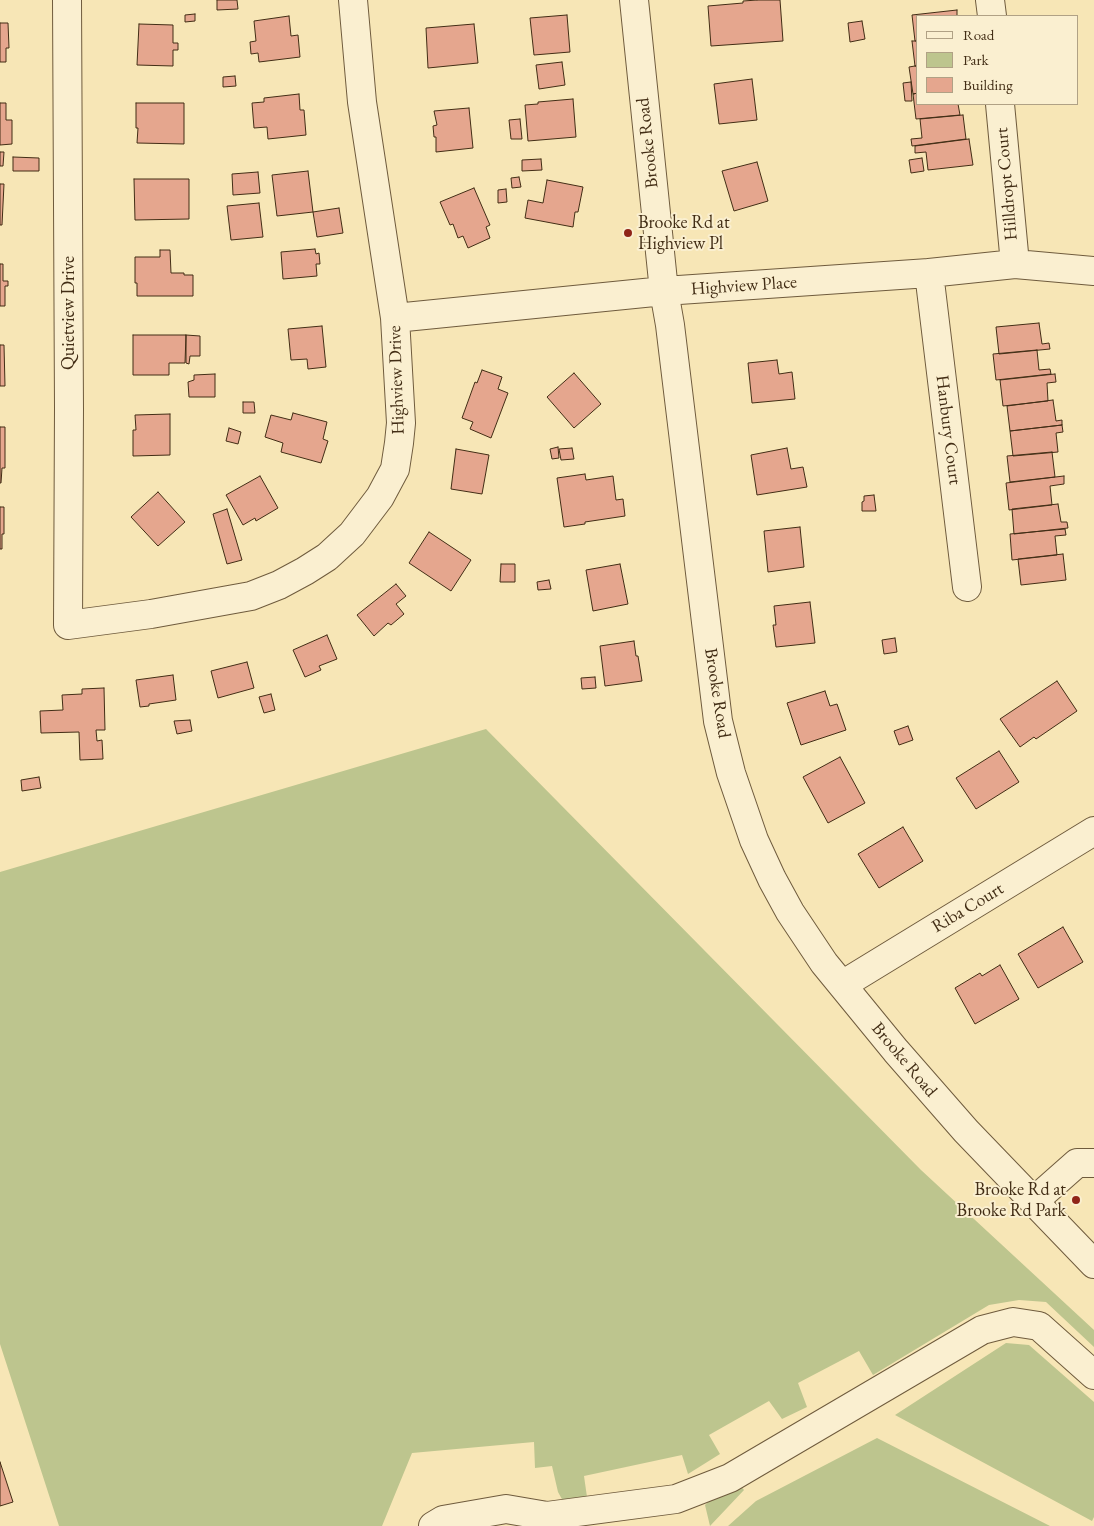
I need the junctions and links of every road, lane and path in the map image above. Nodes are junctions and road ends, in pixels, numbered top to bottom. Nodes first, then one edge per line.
1 (67, 0) edge
2 (353, 0) edge
3 (634, 0) edge
4 (990, 0) edge
5 (992, 15) edge
6 (1000, 105) edge
7 (1015, 264) junction
8 (1094, 270) edge
9 (929, 273) junction
10 (664, 291) junction
11 (394, 318) junction
12 (967, 586) dead end
13 (68, 625) joint
14 (1094, 831) edge
15 (842, 985) junction
16 (1094, 1163) edge
17 (1034, 1202) junction
18 (1094, 1264) edge
19 (1094, 1375) edge
20 (543, 1521) edge
21 (433, 1526) edge

1 - 13 street, Quietview Drive
2 - 11 street, Highview Drive
3 - 10 street, Brooke Road
4 - 5 street
6 - 7 street, Hilldropt Court
7 - 8 street, Highview Place
7 - 9 street, Highview Place
9 - 10 street, Highview Place
9 - 12 street, Hanbury Court
10 - 11 street, Highview Place
10 - 15 street, Brooke Road
11 - 13 street, Highview Drive
14 - 15 street, Riba Court
15 - 17 street, Brooke Road
16 - 17 street
17 - 18 street, Brooke Road
19 - 20 street
20 - 21 street

